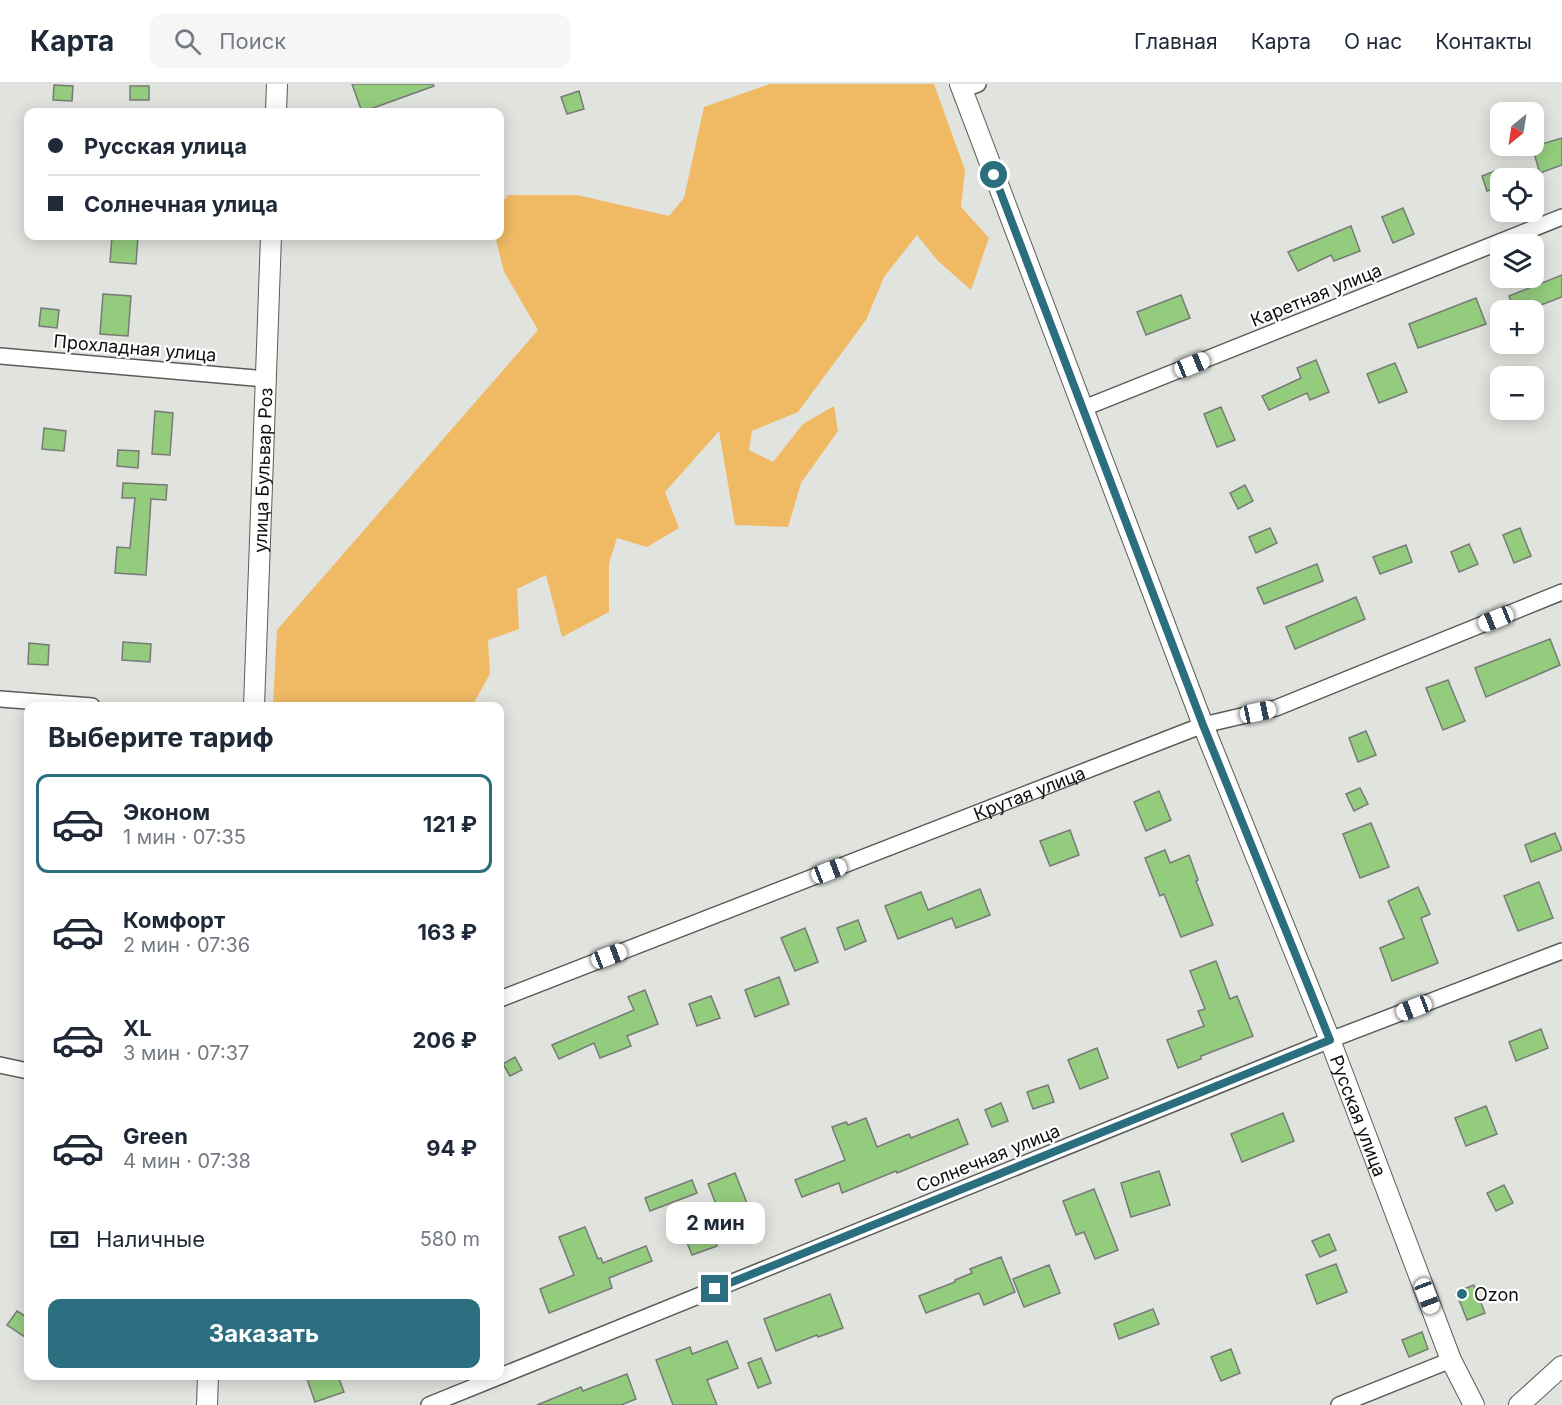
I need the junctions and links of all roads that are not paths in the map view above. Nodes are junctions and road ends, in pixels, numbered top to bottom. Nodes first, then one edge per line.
1 (277, 84) edge
2 (967, 86) edge
3 (276, 108) edge
4 (1562, 217) edge
5 (272, 240) edge
6 (0, 356) edge
7 (266, 379) junction
8 (1084, 408) junction
9 (1562, 592) edge
10 (0, 699) edge
11 (39, 702) edge
12 (254, 702) edge
13 (1203, 725) junction
14 (1562, 951) edge
15 (504, 997) edge
16 (1330, 1040) junction
17 (0, 1065) edge
18 (24, 1070) edge
19 (1451, 1360) junction
20 (1562, 1366) edge
21 (504, 1375) edge
22 (208, 1380) edge
23 (491, 1380) edge
24 (207, 1405) edge
25 (429, 1405) edge
26 (1339, 1405) edge
27 (1474, 1405) edge
28 (1519, 1405) edge

1 - 3 street
2 - 8 street, Русская улица
4 - 8 street, Каретная улица
5 - 7 street, улица Бульвар Роз
6 - 7 street, Прохладная улица
7 - 12 street, улица Бульвар Роз
8 - 13 street, Русская улица
9 - 13 street, Крутая улица
10 - 11 street
13 - 15 street, Крутая улица
13 - 16 street, Русская улица
14 - 16 street, Солнечная улица
16 - 19 street, Русская улица
16 - 21 street, Солнечная улица
17 - 18 street
19 - 26 street
19 - 27 street, Русская улица
20 - 28 street
22 - 24 street
23 - 25 street, Солнечная улица

